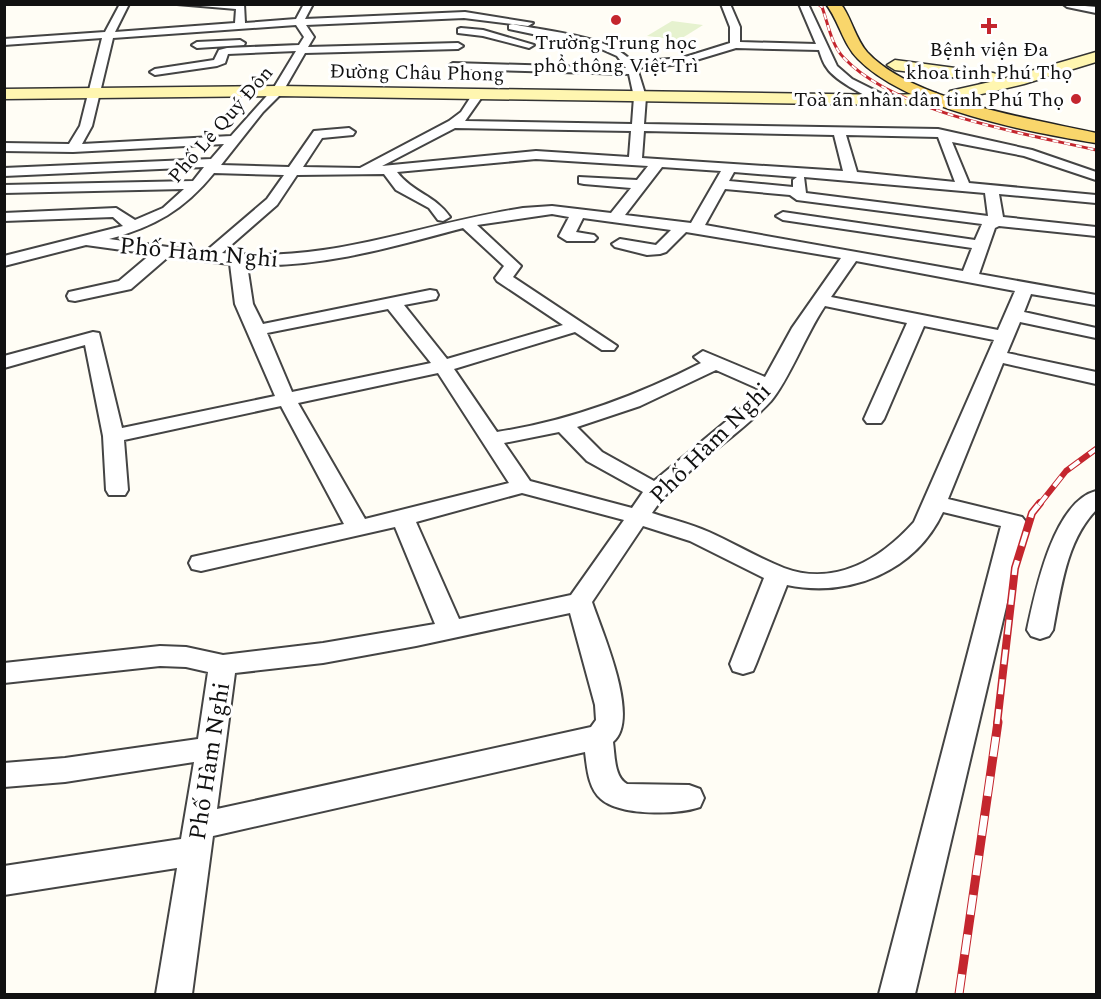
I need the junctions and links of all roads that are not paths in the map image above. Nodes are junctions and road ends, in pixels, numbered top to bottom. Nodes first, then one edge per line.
1 (125, 4) edge
2 (181, 4) edge
3 (309, 4) edge
4 (401, 4) edge
5 (473, 4) edge
6 (725, 4) edge
7 (803, 4) edge
8 (832, 4) edge
9 (847, 4) edge
10 (1067, 4) edge
11 (204, 5) edge
12 (1086, 6) edge
13 (1096, 10) edge
14 (463, 16) junction
15 (401, 18) junction
16 (299, 22) junction
17 (240, 26) junction
18 (512, 27) dead end
19 (461, 31) junction
20 (108, 36) junction
21 (850, 38) junction
22 (868, 38) junction
23 (4, 42) edge
24 (197, 45) dead end
25 (735, 45) junction
26 (305, 46) junction
27 (602, 46) junction
28 (821, 47) junction
29 (456, 56) junction
30 (1095, 59) edge
31 (526, 62) junction
32 (895, 65) junction
33 (632, 68) junction
34 (154, 72) dead end
35 (451, 78) dead end
36 (1018, 81) junction
37 (278, 91) junction
38 (93, 93) junction
39 (4, 94) edge
40 (477, 94) junction
41 (956, 95) junction
42 (640, 97) junction
43 (936, 98) junction
44 (886, 100) junction
45 (453, 124) junction
46 (639, 127) junction
47 (839, 131) junction
48 (1096, 131) edge
49 (349, 132) dead end
50 (944, 136) junction
51 (1096, 138) edge
52 (237, 139) junction
53 (540, 141) junction
54 (4, 147) edge
55 (73, 148) junction
56 (635, 161) junction
57 (389, 163) junction
58 (658, 163) junction
59 (736, 165) junction
60 (213, 166) junction
61 (292, 171) junction
62 (4, 172) edge
63 (800, 172) junction
64 (851, 176) junction
65 (1096, 176) edge
66 (584, 180) dead end
67 (893, 180) junction
68 (721, 184) junction
69 (197, 185) junction
70 (641, 185) junction
71 (963, 185) junction
72 (991, 188) junction
73 (4, 189) edge
74 (799, 194) junction
75 (1096, 199) edge
76 (888, 207) junction
77 (578, 213) junction
78 (783, 216) junction
79 (4, 217) edge
80 (442, 217) dead end
81 (616, 217) junction
82 (996, 221) junction
83 (467, 223) junction
84 (689, 226) junction
85 (134, 227) junction
86 (883, 230) junction
87 (1096, 232) edge
88 (590, 238) dead end
89 (765, 238) junction
90 (89, 241) junction
91 (620, 244) dead end
92 (981, 245) junction
93 (166, 250) junction
94 (210, 256) junction
95 (851, 256) junction
96 (238, 260) junction
97 (4, 261) edge
98 (874, 261) junction
99 (969, 278) junction
100 (1025, 288) junction
101 (430, 295) dead end
102 (75, 296) dead end
103 (819, 300) junction
104 (1096, 300) edge
105 (393, 303) junction
106 (1014, 315) junction
107 (917, 321) junction
108 (577, 326) junction
109 (257, 330) junction
110 (1096, 333) edge
111 (608, 346) dead end
112 (1001, 346) junction
113 (4, 362) edge
114 (443, 366) junction
115 (1096, 378) edge
116 (771, 387) junction
117 (285, 398) junction
118 (874, 419) dead end
119 (566, 426) junction
120 (113, 436) junction
121 (489, 439) junction
122 (522, 486) junction
123 (117, 490) dead end
124 (656, 490) junction
125 (1096, 498) edge
126 (935, 503) junction
127 (640, 517) junction
128 (403, 518) junction
129 (358, 528) junction
130 (201, 563) dead end
131 (778, 575) junction
132 (579, 602) junction
133 (450, 629) junction
134 (1040, 630) dead end
135 (743, 663) dead end
136 (223, 665) junction
137 (4, 673) edge
138 (597, 736) junction
139 (211, 748) junction
140 (4, 775) edge
141 (689, 798) dead end
142 (197, 839) junction
143 (4, 881) edge
144 (174, 994) edge
145 (897, 994) edge

1 - 20 street
2 - 11 street
3 - 16 street
4 - 15 street
5 - 14 street
6 - 25 street
7 - 28 street
8 - 21 main road
9 - 22 main road
10 - 12 street
11 - 17 street
12 - 13 street
14 - 15 street
14 - 19 street
14 - 27 street
15 - 16 street
16 - 17 street
16 - 26 street
17 - 20 street
18 - 27 street
19 - 29 street
19 - 31 street
20 - 23 street
20 - 38 street
21 - 22 main road
21 - 43 main road
22 - 32 main road
24 - 26 street
25 - 28 street
25 - 33 street
26 - 29 street
26 - 34 street
26 - 37 street, Phố Lê Quý Đôn
27 - 33 street
28 - 44 street
29 - 31 street
29 - 35 street
30 - 36 street
31 - 33 street
32 - 36 street
32 - 41 main road
33 - 42 street
36 - 41 street
37 - 38 street, Đường Châu Phong
37 - 40 street, Đường Châu Phong
37 - 52 street, Phố Lê Quý Đôn
38 - 39 street, Đường Châu Phong
38 - 55 street
40 - 42 street, Đường Châu Phong
40 - 45 street
41 - 48 main road
42 - 44 street, Đường Châu Phong
42 - 46 street
43 - 44 street, Đường Châu Phong
43 - 51 main road
45 - 53 street
45 - 57 street
46 - 47 street
46 - 53 street
46 - 56 street
47 - 50 street
47 - 64 street
49 - 61 street
50 - 65 street
50 - 71 street
52 - 55 street
52 - 60 street, Phố Lê Quý Đôn
53 - 56 street
53 - 57 street
54 - 55 street
56 - 58 street
57 - 61 street
57 - 80 street
58 - 59 street
58 - 70 street
59 - 63 street
59 - 68 street
60 - 61 street
60 - 62 street
60 - 69 street, Phố Lê Quý Đôn
61 - 94 street
63 - 64 street
63 - 74 street
64 - 67 street
66 - 70 street
67 - 71 street
67 - 76 street
68 - 74 street
68 - 84 street
69 - 73 street
69 - 85 street, Phố Lê Quý Đôn
70 - 81 street
71 - 72 street
72 - 75 street
72 - 82 street
74 - 76 street
74 - 78 street
76 - 82 street
76 - 86 street
77 - 81 street, Phố Hàm Nghi
77 - 83 street, Phố Hàm Nghi
77 - 88 street
78 - 86 street
78 - 89 street
79 - 85 street
81 - 84 street, Phố Hàm Nghi
82 - 87 street
82 - 92 street
83 - 96 street, Phố Hàm Nghi
83 - 108 street
84 - 89 street, Phố Hàm Nghi
84 - 91 street
85 - 90 street, Phố Lê Quý Đôn
86 - 92 street
86 - 98 street
89 - 95 street, Phố Hàm Nghi
90 - 93 street, Phố Hàm Nghi
90 - 97 street, Phố Lê Quý Đôn
92 - 99 street
93 - 94 street, Phố Hàm Nghi
93 - 102 street
94 - 96 street, Phố Hàm Nghi
95 - 98 street
95 - 103 street, Phố Hàm Nghi
96 - 109 street
98 - 99 street
99 - 100 street
100 - 104 street
100 - 106 street
101 - 105 street
103 - 107 street
103 - 116 street, Phố Hàm Nghi
105 - 109 street
105 - 114 street
106 - 110 street
106 - 112 street
107 - 112 street
107 - 118 street
108 - 111 street
108 - 114 street
109 - 117 street
112 - 115 street
112 - 126 street
113 - 120 street
114 - 117 street
114 - 121 street
116 - 119 street
116 - 124 street, Phố Hàm Nghi
117 - 120 street
117 - 129 street
119 - 121 street
119 - 124 street
120 - 123 street
121 - 122 street
122 - 127 street
122 - 128 street
124 - 127 street, Phố Hàm Nghi
125 - 134 street
126 - 131 street
126 - 145 street
127 - 131 street
127 - 132 street, Phố Hàm Nghi
128 - 129 street
128 - 133 street
129 - 130 street
131 - 135 street
132 - 133 street, Phố Hàm Nghi
132 - 138 street
133 - 136 street, Phố Hàm Nghi
136 - 137 street
136 - 139 street, Phố Hàm Nghi
138 - 141 street
138 - 142 street
139 - 140 street
139 - 142 street, Phố Hàm Nghi
142 - 143 street
142 - 144 street, Phố Hàm Nghi

